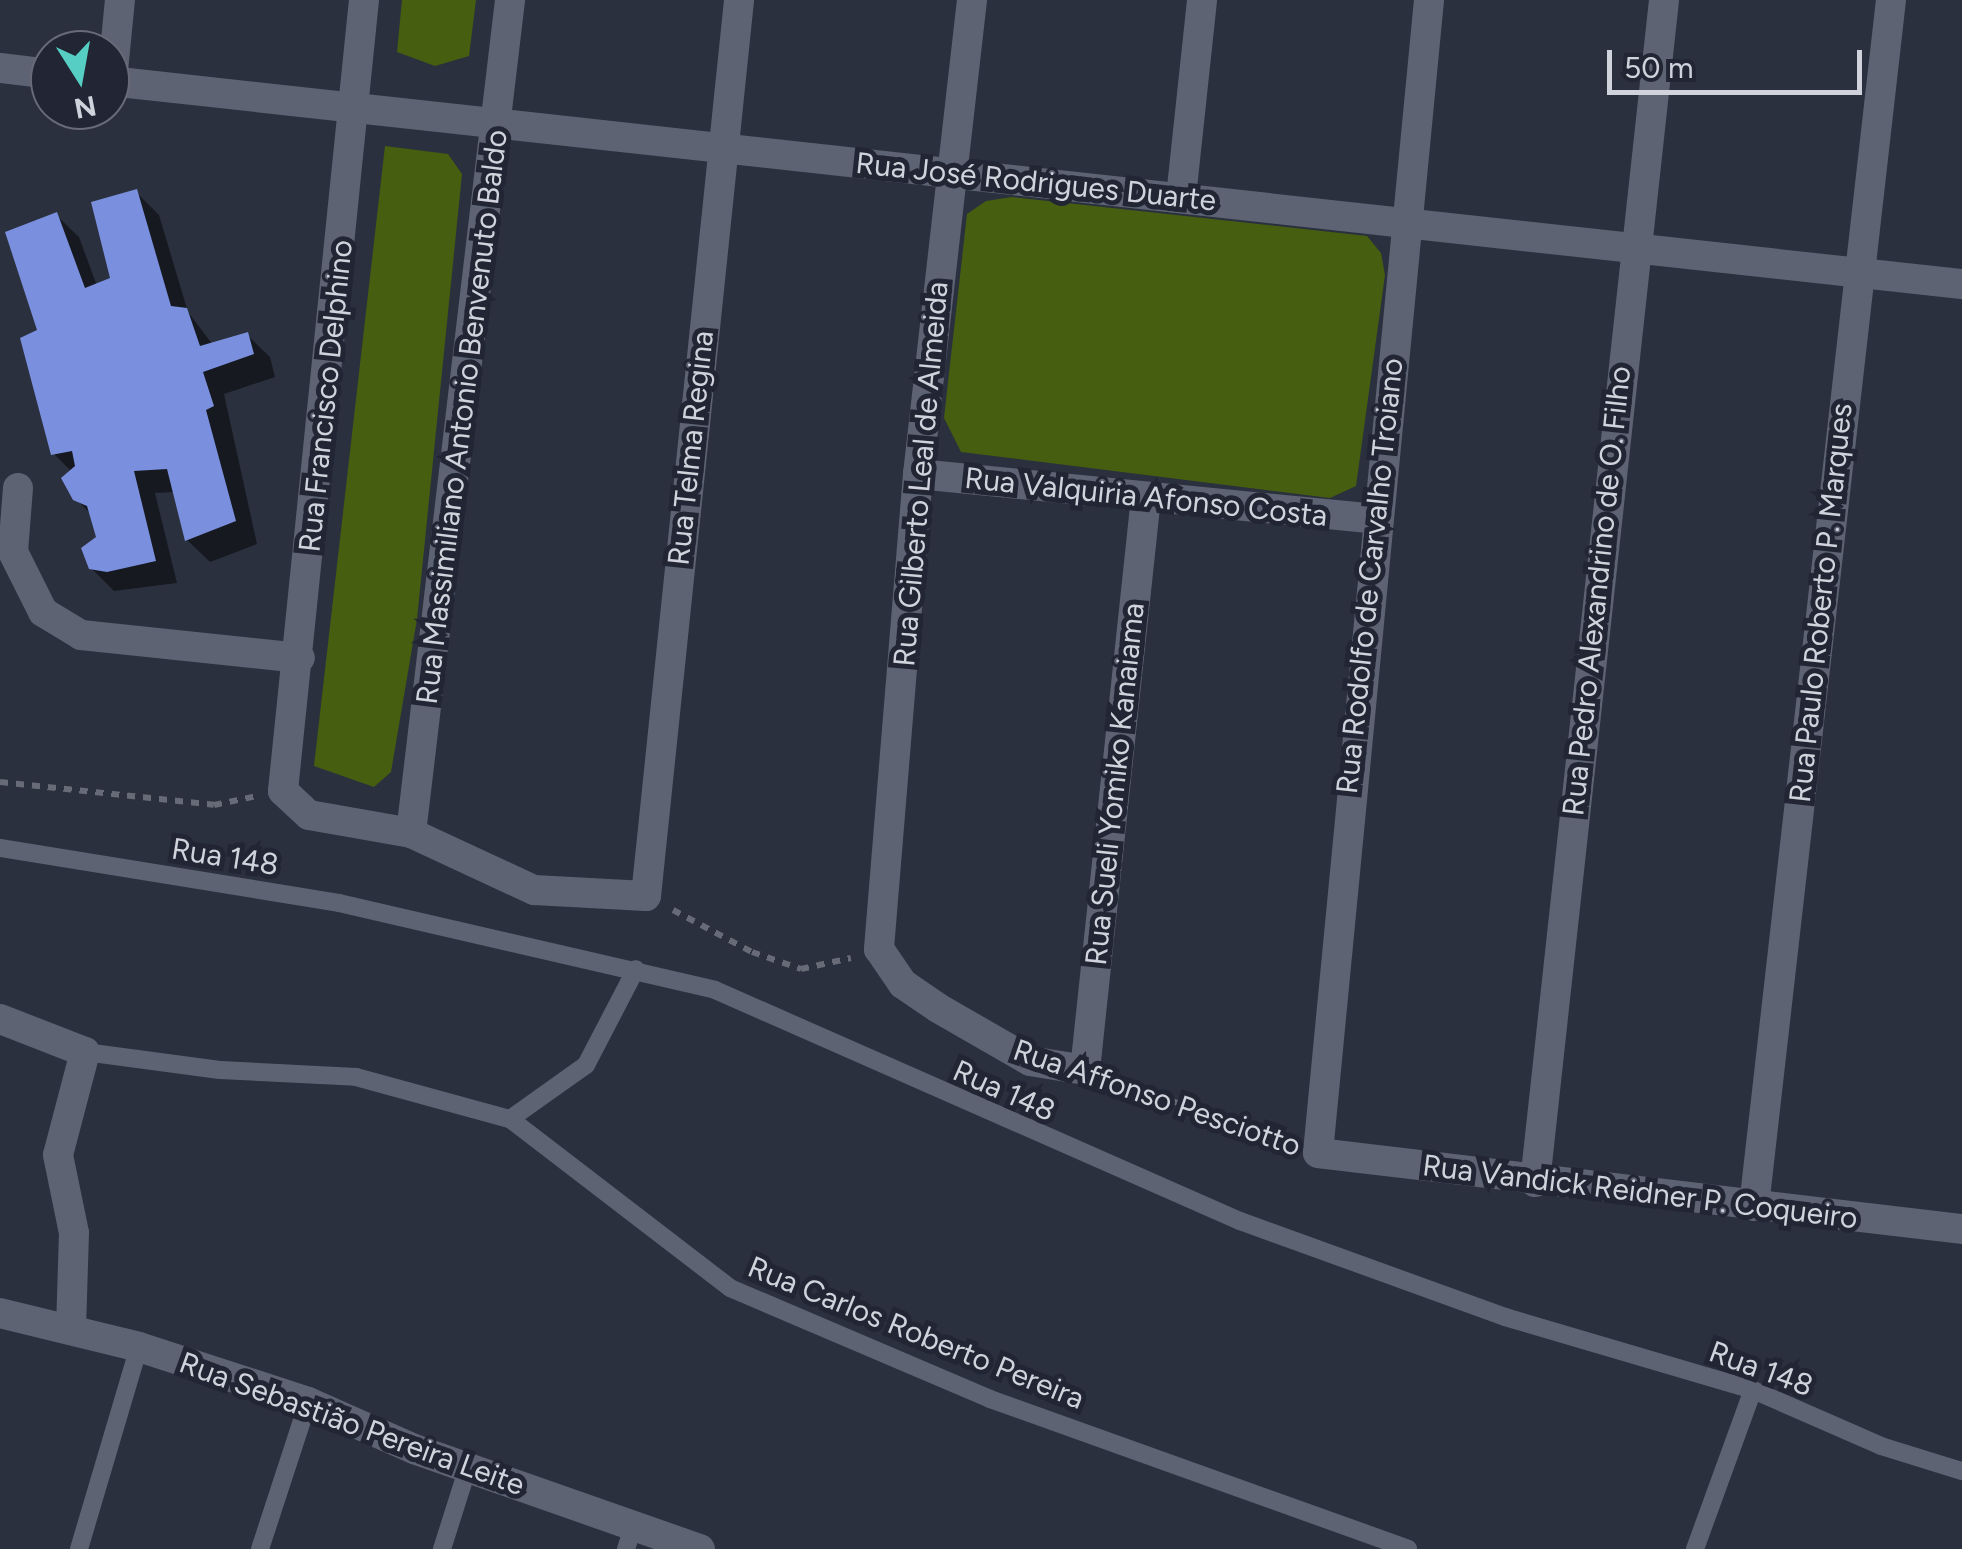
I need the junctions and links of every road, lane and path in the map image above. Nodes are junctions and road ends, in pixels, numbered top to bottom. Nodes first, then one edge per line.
1 (120, 0) edge
2 (364, 0) edge
3 (510, 0) edge
4 (739, 0) edge
5 (972, 0) edge
6 (1202, 0) edge
7 (1430, 0) edge
8 (1664, 0) edge
9 (1891, 0) edge
10 (117, 30) edge
11 (0, 68) edge
12 (30, 72) edge
13 (130, 83) edge
14 (354, 109) junction
15 (498, 124) junction
16 (721, 147) junction
17 (950, 173) junction
18 (1180, 197) junction
19 (1405, 222) junction
20 (1632, 250) junction
21 (1857, 270) junction
22 (1962, 284) edge
23 (918, 474) junction
24 (18, 488) dead end
25 (1146, 498) junction
26 (1374, 519) junction
27 (300, 658) junction
28 (0, 782) edge
29 (283, 790) junction
30 (411, 833) junction
31 (0, 848) edge
32 (646, 896) junction
33 (880, 949) junction
34 (636, 969) junction
35 (0, 1019) edge
36 (85, 1052) junction
37 (1085, 1070) junction
38 (510, 1119) junction
39 (1318, 1153) junction
40 (1534, 1182) junction
41 (1754, 1206) junction
42 (1962, 1229) edge
43 (0, 1313) edge
44 (71, 1330) junction
45 (139, 1348) junction
46 (1753, 1390) junction
47 (308, 1402) junction
48 (468, 1467) junction
49 (1962, 1470) edge
50 (629, 1538) edge
51 (79, 1549) edge
52 (260, 1549) edge
53 (442, 1549) edge
54 (700, 1549) edge
55 (1408, 1549) edge
56 (1696, 1549) edge

1 - 10 street
2 - 14 street, Rua Francisco Delphino
3 - 15 street, Rua Massimiliano Antonio Benvenuto Baldo
4 - 16 street, Rua Telma Regina
5 - 17 street, Rua Gilberto Leal de Almeida
6 - 18 street
7 - 19 street, Rua Rodolfo de Carvalho Troiano
8 - 20 street, Rua Pedro Alexandrino de O. Filho
9 - 21 street, Rua Paulo Roberto P. Marques
11 - 12 street
13 - 14 street, Rua José Rodrigues Duarte
14 - 15 street, Rua José Rodrigues Duarte
14 - 27 street, Rua Francisco Delphino
15 - 16 street, Rua José Rodrigues Duarte
15 - 30 street, Rua Massimiliano Antonio Benvenuto Baldo
16 - 17 street, Rua José Rodrigues Duarte
16 - 32 street, Rua Telma Regina
17 - 18 street, Rua José Rodrigues Duarte
17 - 23 street, Rua Gilberto Leal de Almeida
18 - 19 street, Rua José Rodrigues Duarte
19 - 20 street, Rua José Rodrigues Duarte
19 - 26 street, Rua Rodolfo de Carvalho Troiano
20 - 21 street, Rua José Rodrigues Duarte
20 - 40 street, Rua Pedro Alexandrino de O. Filho
21 - 22 street, Rua José Rodrigues Duarte
21 - 41 street, Rua Paulo Roberto P. Marques
23 - 25 street, Rua Valquiria Afonso Costa
23 - 33 street, Rua Gilberto Leal de Almeida
24 - 27 street
25 - 26 street, Rua Valquiria Afonso Costa
25 - 37 street, Rua Sueli Yomiko Kanaiama
26 - 39 street, Rua Rodolfo de Carvalho Troiano
27 - 29 street, Rua Francisco Delphino
28 - 29 path
29 - 30 street
30 - 32 street
31 - 34 lane, Rua 148
32 - 33 path
33 - 37 street, Rua Affonso Pesciotto
34 - 38 lane
34 - 46 lane, Rua 148
35 - 36 street
36 - 38 lane, Rua Carlos Roberto Pereira
36 - 44 street
37 - 39 path, Rua Affonso Pesciotto
38 - 55 lane, Rua Carlos Roberto Pereira
39 - 40 street, Rua Vandick Reidner P. Coqueiro
40 - 41 street, Rua Vandick Reidner P. Coqueiro
41 - 42 street, Rua Vandick Reidner P. Coqueiro
43 - 44 street, Rua Sebastião Pereira Leite
44 - 45 street, Rua Sebastião Pereira Leite
45 - 47 street, Rua Sebastião Pereira Leite
45 - 51 lane
46 - 49 lane, Rua 148
46 - 56 lane
47 - 48 street, Rua Sebastião Pereira Leite
47 - 52 lane
48 - 50 street, Rua Sebastião Pereira Leite
48 - 53 lane
50 - 54 street, Rua Sebastião Pereira Leite

